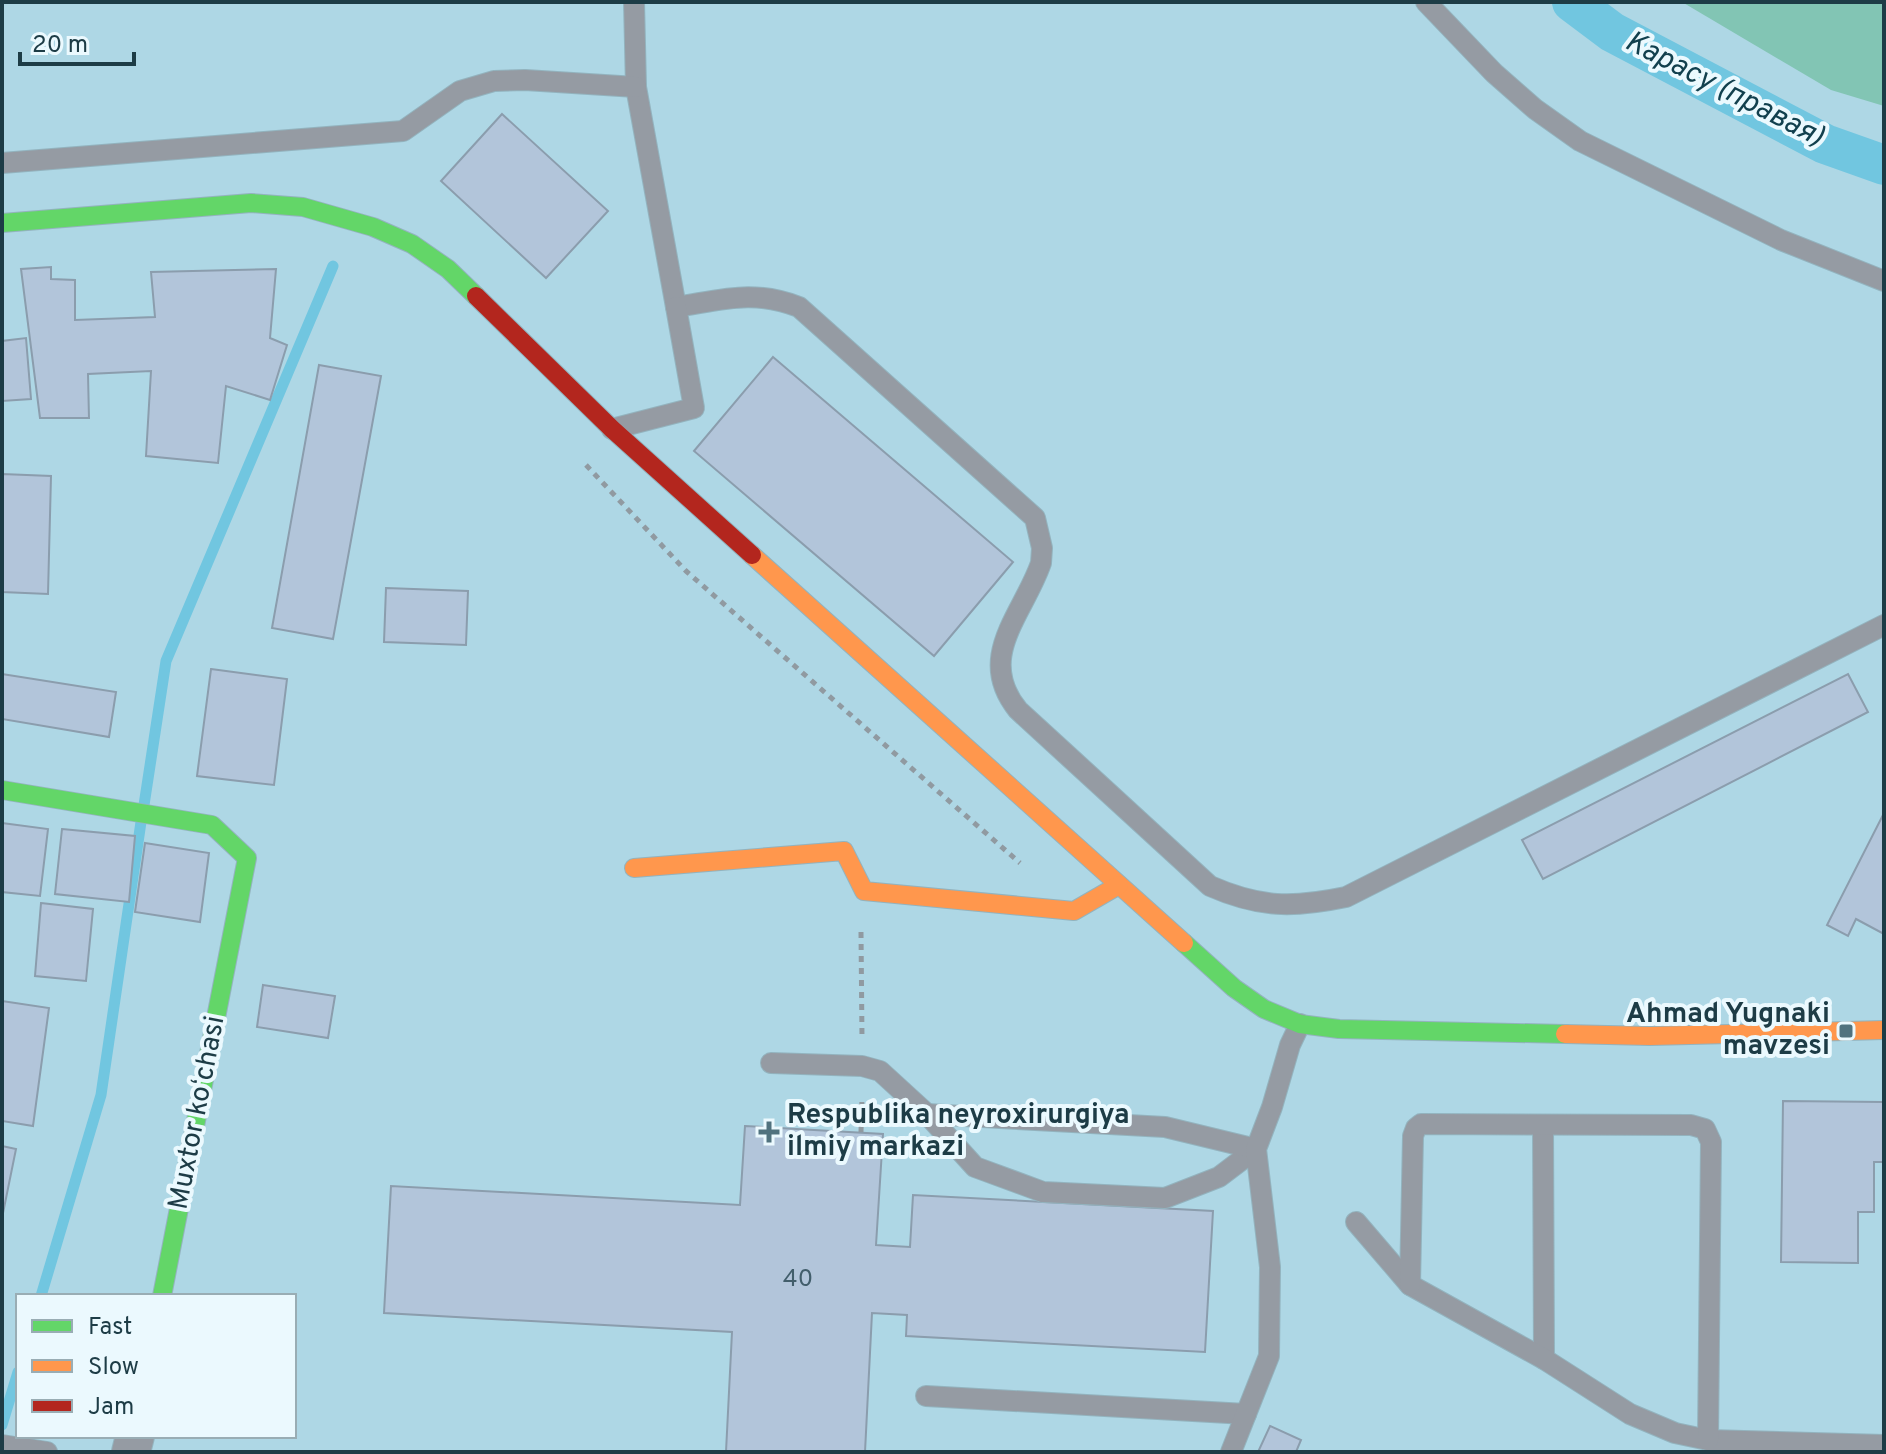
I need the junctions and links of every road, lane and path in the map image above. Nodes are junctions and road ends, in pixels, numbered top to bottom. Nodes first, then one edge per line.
1 (634, 2) edge
2 (1426, 2) edge
3 (636, 87) junction
4 (2, 163) edge
5 (2, 223) edge
6 (1884, 281) edge
7 (676, 307) junction
8 (612, 429) junction
9 (1884, 625) edge
10 (2, 790) edge
11 (634, 868) dead end
12 (1119, 885) junction
13 (864, 891) junction
14 (1300, 1024) junction
15 (1884, 1030) edge
16 (771, 1063) dead end
17 (862, 1066) junction
18 (927, 1114) junction
19 (1543, 1126) junction
20 (861, 1132) dead end
21 (1256, 1149) junction
22 (1356, 1222) dead end
23 (1410, 1285) junction
24 (162, 1294) edge
25 (1544, 1359) junction
26 (926, 1396) dead end
27 (1246, 1414) junction
28 (1708, 1440) junction
29 (2, 1445) edge
30 (1884, 1445) edge
31 (47, 1452) edge
32 (1231, 1452) edge

1 - 3 lane
2 - 6 lane
3 - 4 lane
3 - 7 lane
5 - 8 street
7 - 8 lane
7 - 9 lane
8 - 12 street
10 - 24 street, Muxtor koʻchasi
11 - 13 street
12 - 13 street
12 - 14 street
13 - 17 path
14 - 15 street
14 - 21 lane
16 - 17 lane
17 - 18 lane
17 - 20 path
18 - 21 lane
18 - 21 lane
19 - 23 lane
19 - 25 lane
19 - 28 lane
21 - 27 lane
22 - 23 lane
23 - 25 lane
25 - 28 lane
26 - 27 lane
27 - 32 lane
28 - 30 lane
29 - 31 lane

